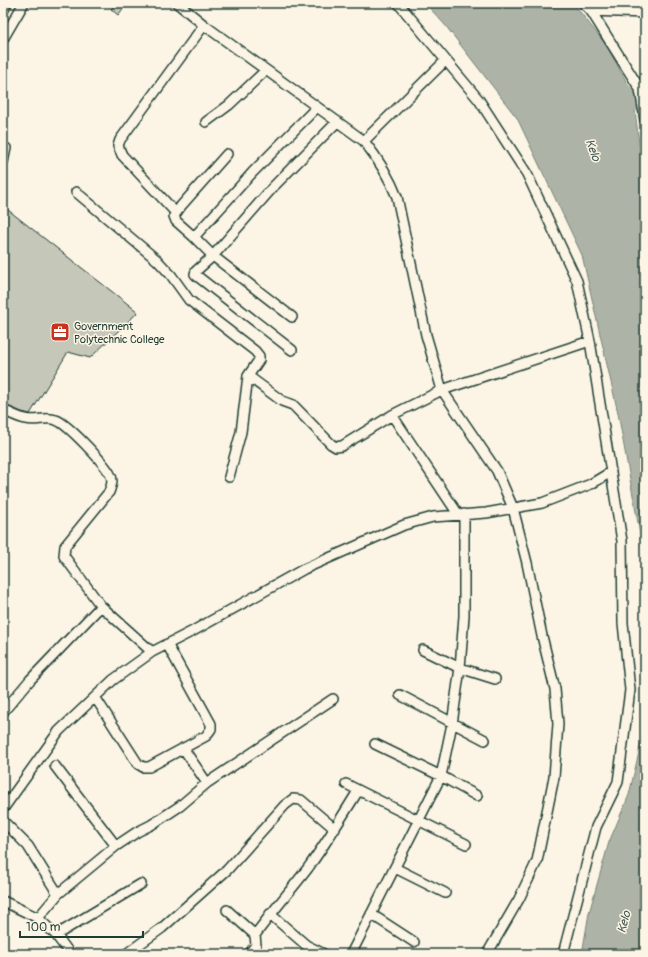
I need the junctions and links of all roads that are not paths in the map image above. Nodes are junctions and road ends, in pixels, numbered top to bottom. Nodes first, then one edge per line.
1 (7, 3) edge
2 (24, 3) edge
3 (177, 3) edge
4 (398, 3) edge
5 (583, 3) edge
6 (3, 10) edge
7 (591, 11) junction
8 (645, 13) edge
9 (204, 25) junction
10 (3, 39) edge
11 (446, 61) junction
12 (266, 70) junction
13 (316, 108) junction
14 (645, 120) edge
15 (206, 122) dead end
16 (337, 122) junction
17 (364, 142) junction
18 (6, 148) dead end
19 (227, 154) dead end
20 (3, 162) edge
21 (76, 192) dead end
22 (176, 213) junction
23 (194, 238) junction
24 (213, 256) junction
25 (292, 316) dead end
26 (590, 341) junction
27 (292, 350) dead end
28 (248, 376) junction
29 (442, 390) junction
30 (3, 410) edge
31 (392, 415) junction
32 (611, 472) junction
33 (229, 477) dead end
34 (513, 508) junction
35 (461, 514) junction
36 (101, 606) junction
37 (167, 644) junction
38 (423, 650) dead end
39 (152, 652) junction
40 (460, 668) junction
41 (494, 679) dead end
42 (400, 696) dead end
43 (95, 697) junction
44 (333, 699) dead end
45 (3, 712) edge
46 (452, 724) junction
47 (485, 740) dead end
48 (375, 744) dead end
49 (183, 748) junction
50 (55, 766) dead end
51 (441, 776) junction
52 (208, 783) junction
53 (346, 784) dead end
54 (358, 791) junction
55 (477, 796) dead end
56 (3, 809) edge
57 (3, 821) edge
58 (418, 821) junction
59 (335, 829) junction
60 (466, 844) dead end
61 (116, 846) junction
62 (394, 868) junction
63 (141, 884) dead end
64 (445, 893) dead end
65 (58, 894) junction
66 (3, 900) edge
67 (227, 910) dead end
68 (270, 914) junction
69 (371, 914) junction
70 (38, 918) junction
71 (56, 935) junction
72 (255, 935) junction
73 (414, 942) dead end
74 (70, 954) edge
75 (126, 954) edge
76 (249, 954) edge
77 (324, 954) edge
78 (351, 954) edge
79 (487, 954) edge
80 (562, 954) edge

1 - 6 street
2 - 10 street
3 - 9 street
4 - 11 street
5 - 7 street
7 - 8 street
7 - 14 street
9 - 12 street
9 - 22 street
11 - 17 street
11 - 26 street
12 - 13 street
12 - 15 street
13 - 16 street
13 - 23 street
16 - 17 street
16 - 24 street
17 - 29 street
18 - 20 street
19 - 22 street
21 - 28 street
22 - 23 street
23 - 24 street
24 - 25 street
24 - 27 street
26 - 29 street
26 - 32 street
28 - 31 street
28 - 33 street
29 - 31 street
29 - 34 street
30 - 36 street
31 - 35 street
32 - 34 street
32 - 80 street
34 - 35 street
34 - 79 street
35 - 37 street
35 - 40 street
36 - 39 street
36 - 45 street
37 - 39 street
37 - 49 street
38 - 40 street
39 - 43 street
40 - 41 street
40 - 46 street
42 - 46 street
43 - 49 street
43 - 56 street
44 - 52 street
46 - 47 street
46 - 51 street
48 - 51 street
49 - 52 street
50 - 61 street
51 - 55 street
51 - 58 street
52 - 61 street
53 - 54 street
54 - 58 street
54 - 59 street
57 - 65 street
58 - 60 street
58 - 62 street
59 - 68 street
59 - 75 street
61 - 65 street
62 - 64 street
62 - 69 street
63 - 71 street
65 - 70 street
66 - 70 street
67 - 72 street
68 - 72 street
68 - 77 street
69 - 73 street
69 - 78 street
70 - 71 street
71 - 74 street
72 - 76 street

